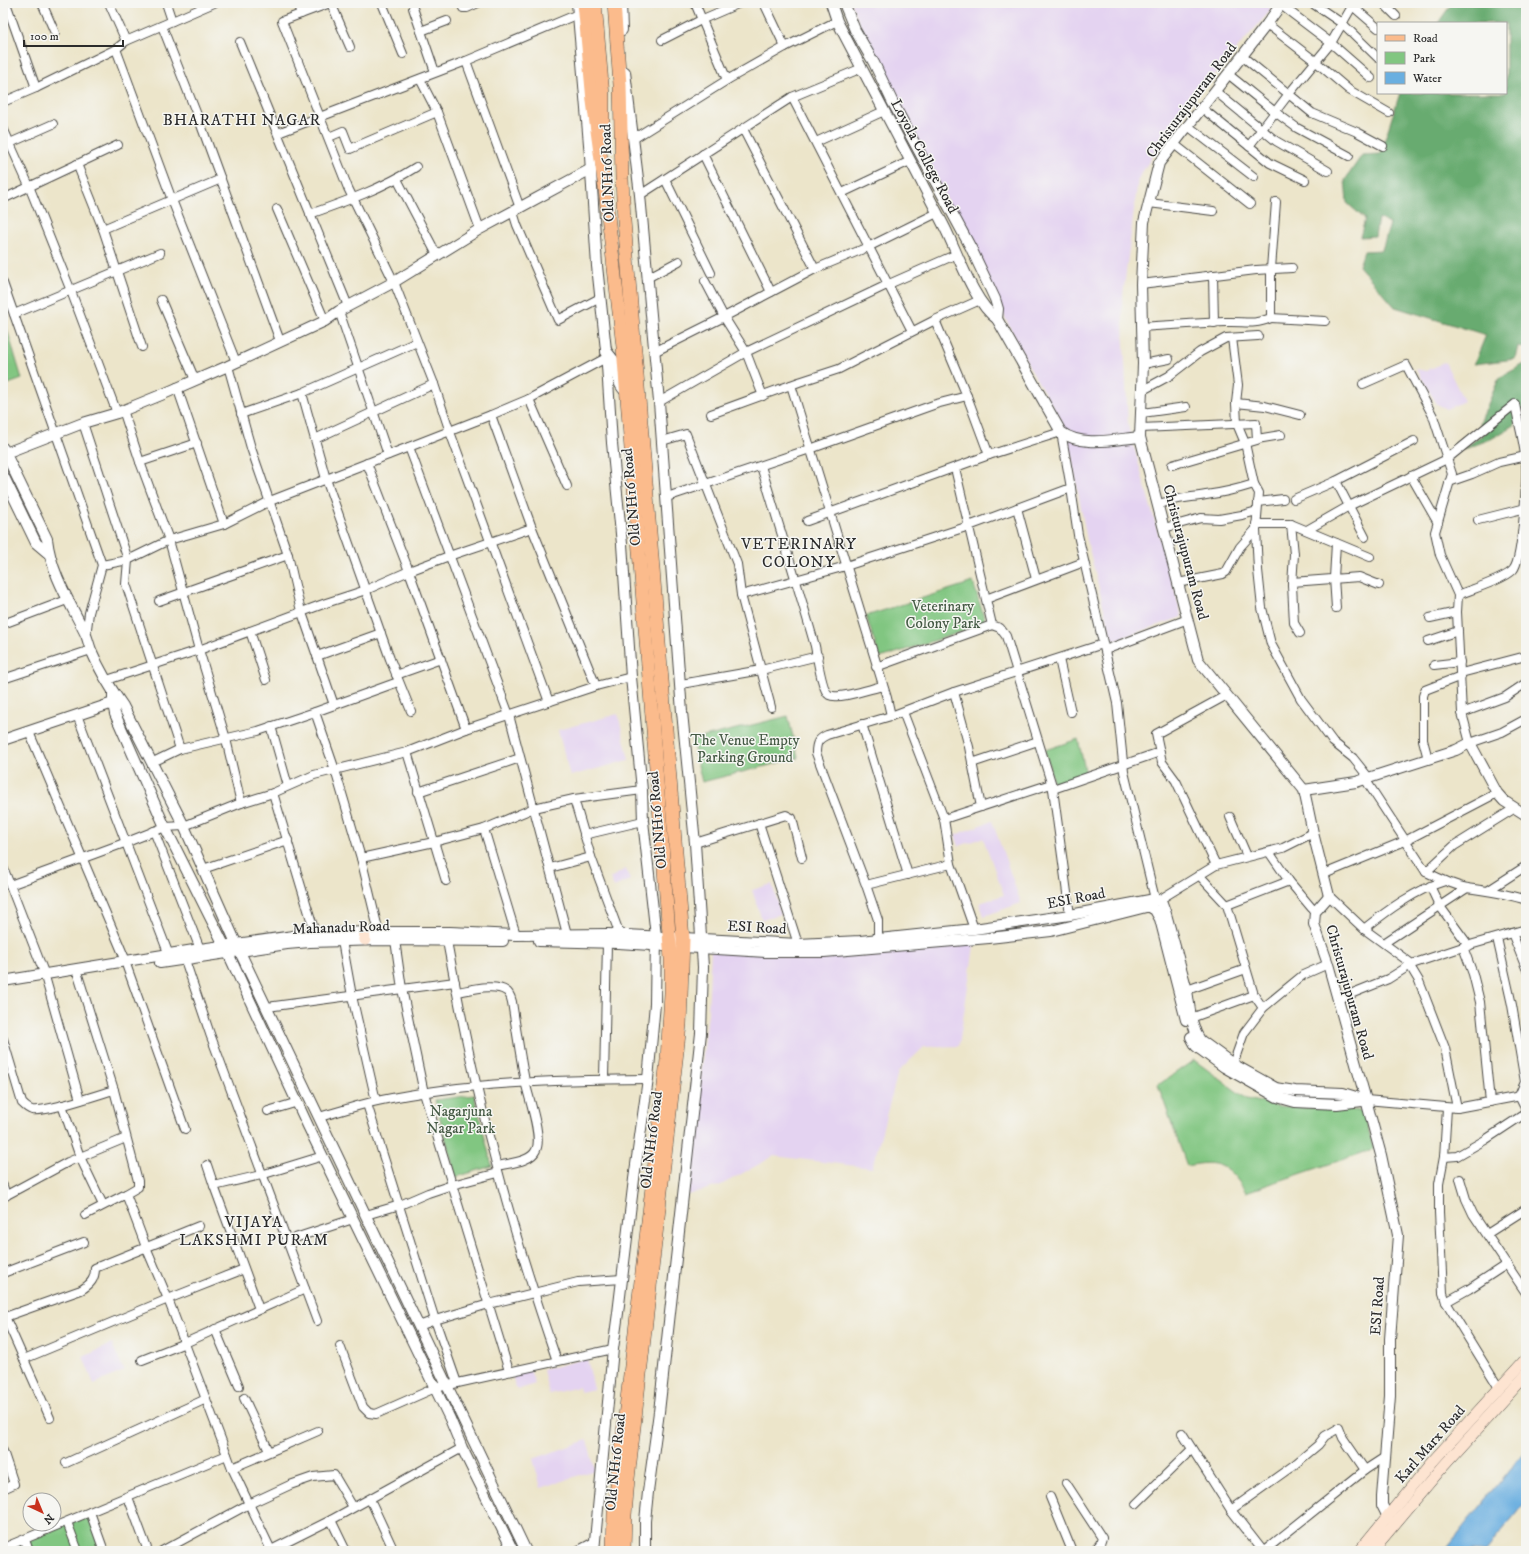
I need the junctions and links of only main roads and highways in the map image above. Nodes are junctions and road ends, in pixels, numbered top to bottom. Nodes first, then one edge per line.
1 (594, 3) edge
2 (603, 3) edge
3 (614, 3) edge
4 (581, 8) edge
5 (622, 179) junction
6 (605, 189) junction
7 (676, 943) junction
8 (1526, 1359) edge
9 (1526, 1375) edge
10 (1497, 1395) junction
11 (1436, 1466) junction
12 (613, 1551) edge
13 (624, 1551) edge
14 (1359, 1551) edge
15 (1372, 1551) edge

1 - 6 main road
2 - 5 main road
3 - 5 main road, Old NH16 Road
4 - 6 main road, Old NH16 Road
5 - 7 main road, Old NH16 Road
6 - 7 main road, Old NH16 Road
7 - 12 main road, Old NH16 Road
7 - 13 main road, Old NH16 Road
8 - 10 main road, Karl Marx Road
9 - 10 main road, Karl Marx Road
10 - 11 main road, Karl Marx Road
11 - 14 main road, Karl Marx Road
11 - 15 main road, Karl Marx Road

